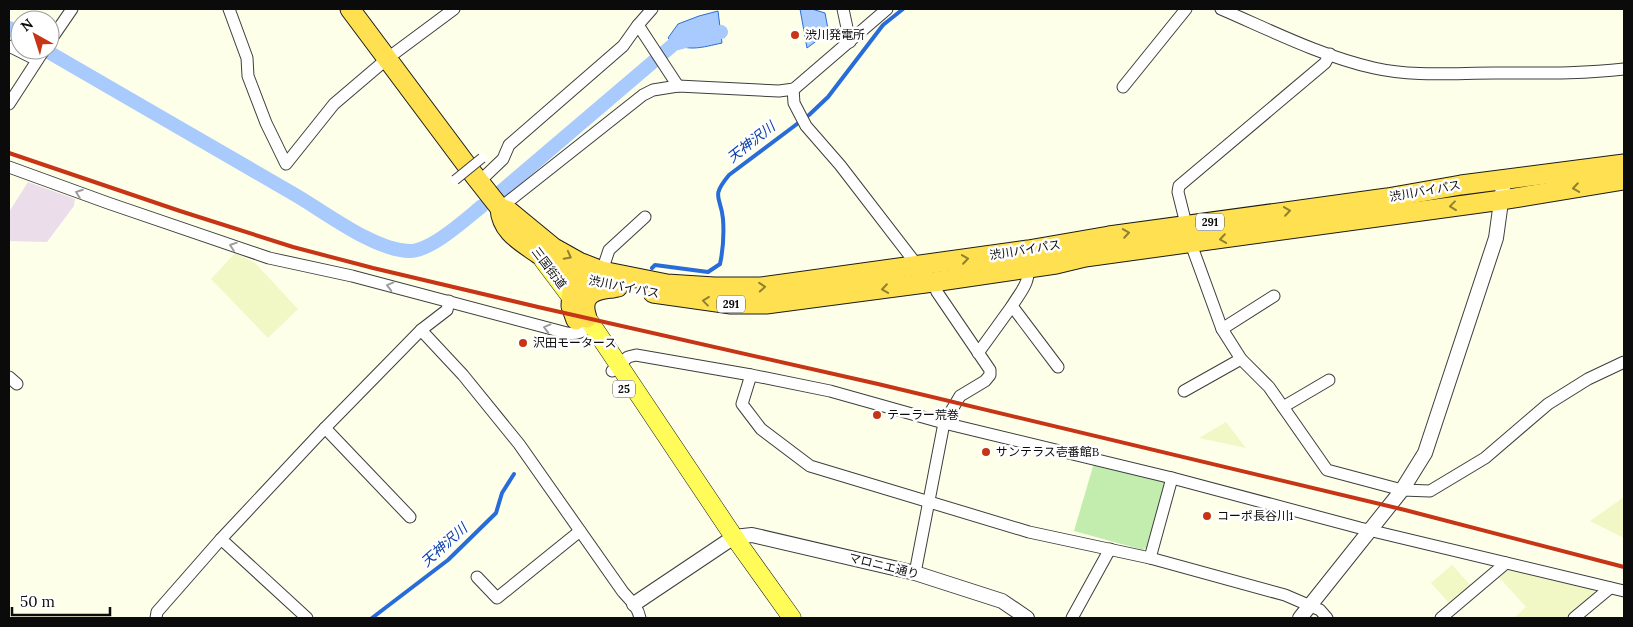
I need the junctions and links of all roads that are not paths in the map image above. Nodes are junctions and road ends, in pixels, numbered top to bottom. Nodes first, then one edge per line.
1 (72, 9) edge
2 (229, 9) edge
3 (350, 9) edge
4 (454, 9) edge
5 (843, 9) edge
6 (887, 9) edge
7 (1186, 9) edge
8 (1221, 9) edge
9 (649, 10) edge
10 (60, 26) edge
11 (638, 26) junction
12 (850, 42) junction
13 (1330, 54) junction
14 (388, 58) junction
15 (37, 60) edge
16 (1624, 69) edge
17 (678, 86) junction
18 (1123, 87) dead end
19 (793, 89) junction
20 (9, 104) edge
21 (482, 158) dead end
22 (1624, 164) edge
23 (9, 167) edge
24 (455, 180) dead end
25 (1504, 180) junction
26 (1624, 180) edge
27 (479, 182) junction
28 (1502, 200) junction
29 (500, 208) junction
30 (645, 217) dead end
31 (1186, 225) junction
32 (516, 240) junction
33 (1191, 244) junction
34 (538, 253) junction
35 (1028, 259) junction
36 (917, 265) junction
37 (602, 271) junction
38 (584, 279) junction
39 (933, 282) junction
40 (622, 288) junction
41 (1274, 296) dead end
42 (571, 297) junction
43 (448, 301) junction
44 (1012, 306) junction
45 (585, 323) junction
46 (1222, 328) junction
47 (421, 330) junction
48 (978, 353) junction
49 (1241, 359) junction
50 (1624, 362) edge
51 (1058, 367) dead end
52 (616, 368) junction
53 (752, 375) junction
54 (1329, 380) dead end
55 (1184, 391) dead end
56 (1283, 407) junction
57 (944, 423) junction
58 (325, 428) junction
59 (1172, 478) junction
60 (1402, 490) junction
61 (929, 502) junction
62 (410, 517) dead end
63 (1370, 530) junction
64 (580, 531) junction
65 (734, 537) junction
66 (221, 539) junction
67 (1110, 549) junction
68 (1150, 558) junction
69 (1506, 563) junction
70 (915, 573) junction
71 (477, 577) dead end
72 (1610, 588) junction
73 (1624, 591) edge
74 (634, 604) junction
75 (1310, 607) junction
76 (156, 618) edge
77 (307, 618) edge
78 (640, 618) edge
79 (792, 618) edge
80 (1027, 618) edge
81 (1072, 618) edge
82 (1300, 618) edge
83 (1327, 618) edge
84 (1441, 618) edge
85 (1574, 618) edge

1 - 10 street
2 - 14 street
3 - 14 highway, 三国街道 / 291
4 - 14 street
5 - 12 street
6 - 12 street
7 - 18 street
8 - 13 street
9 - 11 street
11 - 17 street
11 - 27 street
12 - 19 street
13 - 16 street
13 - 31 street
14 - 27 highway, 三国街道 / 291
15 - 20 street
17 - 19 street
17 - 29 street
19 - 36 street
21 - 24 street, bridge
22 - 25 highway, 渋川バイパス / 291
43 -> 23 street
25 - 28 street
31 -> 25 highway, 渋川バイパス / 291
26 -> 28 highway, 渋川バイパス / 291
27 - 29 highway, 三国街道 / 291
28 -> 33 highway, 渋川バイパス / 291
28 - 60 street
29 - 32 highway, 渋川バイパス / 291
29 - 34 main road, 三国街道
29 -> 37 highway, 渋川バイパス / 291
30 - 37 street
31 - 33 street
35 -> 31 highway, 渋川バイパス / 291
32 - 34 highway, 渋川バイパス / 291
32 - 45 main road, 三国街道 / 25
33 - 35 highway, 渋川バイパス / 291
33 - 46 street
34 - 38 highway, 渋川バイパス / 291
34 - 42 main road, 三国街道
36 -> 35 highway, 渋川バイパス / 291
35 - 39 highway, 渋川バイパス / 291
35 - 44 street
37 -> 36 highway, 渋川バイパス / 291
36 - 39 street
37 - 38 highway
38 - 40 highway, 渋川バイパス / 291
38 - 42 highway
39 -> 40 highway, 渋川バイパス / 291
39 - 48 street
40 - 45 highway
41 - 46 street
42 - 45 highway
45 -> 43 street
43 - 47 street
44 - 48 street
44 - 51 street
45 - 52 main road, 三国街道 / 25
46 - 49 street
47 - 58 street
47 - 64 street
48 - 57 street
49 - 55 street
49 - 56 street
50 - 60 street
52 - 53 street
52 - 65 main road, 三国街道 / 25
53 - 57 street
53 - 61 street
54 - 56 street
56 - 60 street
57 - 59 street
57 - 61 street
58 - 62 street
58 - 66 street
59 - 63 street
59 - 68 street
60 - 63 street
61 - 67 street
61 - 70 street
63 - 69 street
63 - 75 street
64 - 71 street
64 - 74 street
65 - 70 street, マロニエ通り
65 - 74 street
65 - 79 main road, 三国街道 / 25
66 - 76 street
66 - 77 street
67 - 68 street
67 - 81 street
68 - 75 street
69 - 72 street
69 - 84 street
70 - 80 street, マロニエ通り
72 - 73 street
72 - 85 street
74 - 78 street
75 - 82 street
75 - 83 street

